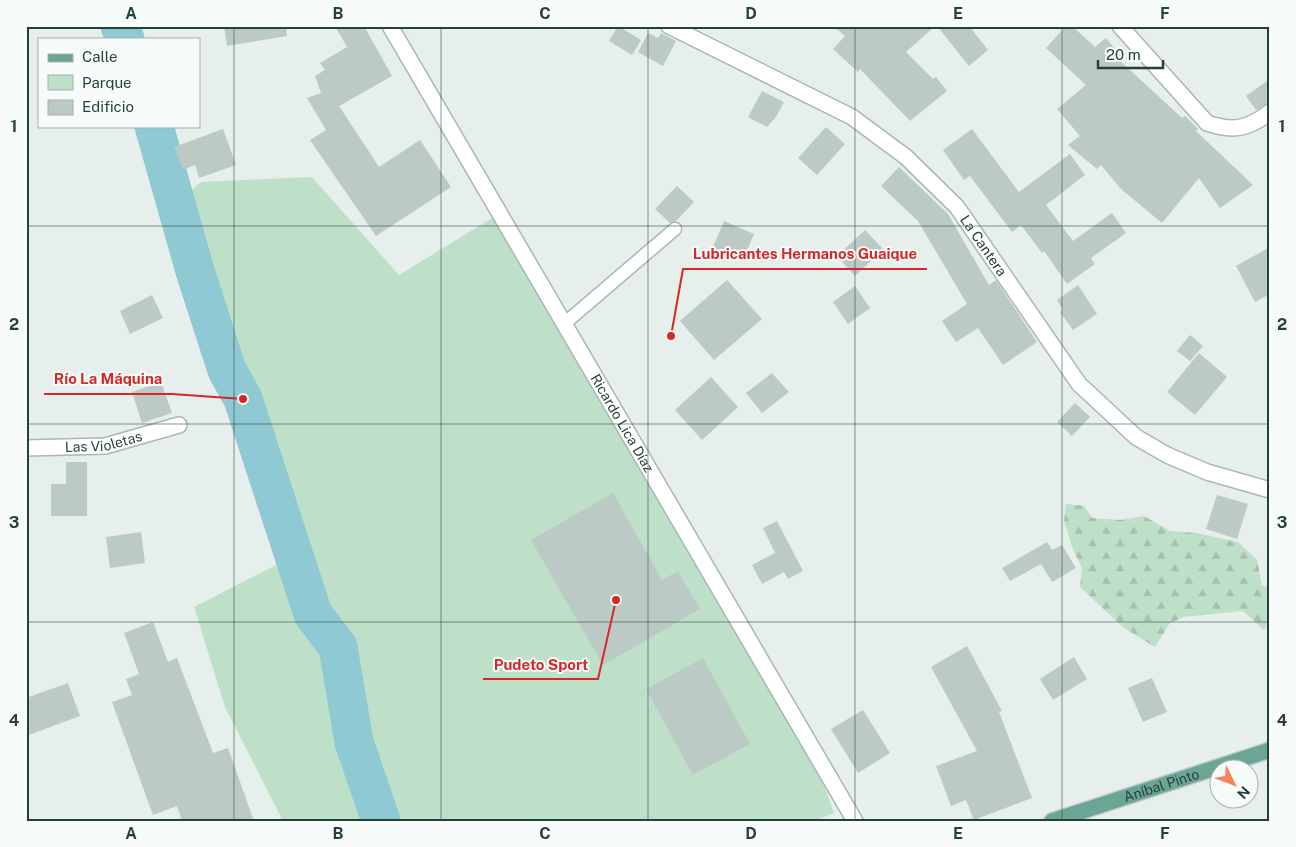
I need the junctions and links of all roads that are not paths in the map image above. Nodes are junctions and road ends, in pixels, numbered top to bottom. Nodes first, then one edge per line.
1 (390, 26) edge
2 (669, 26) edge
3 (1120, 26) edge
4 (1270, 112) edge
5 (675, 229) dead end
6 (564, 324) junction
7 (179, 425) dead end
8 (26, 448) edge
9 (1270, 490) edge
10 (1270, 750) edge
11 (855, 821) edge
12 (1052, 821) edge

1 - 6 street, Ricardo Lica Díaz
2 - 9 street, La Cantera
3 - 4 street
5 - 6 lane
6 - 11 street, Ricardo Lica Díaz
7 - 8 street, Las Violetas
10 - 12 main road, Aníbal Pinto

